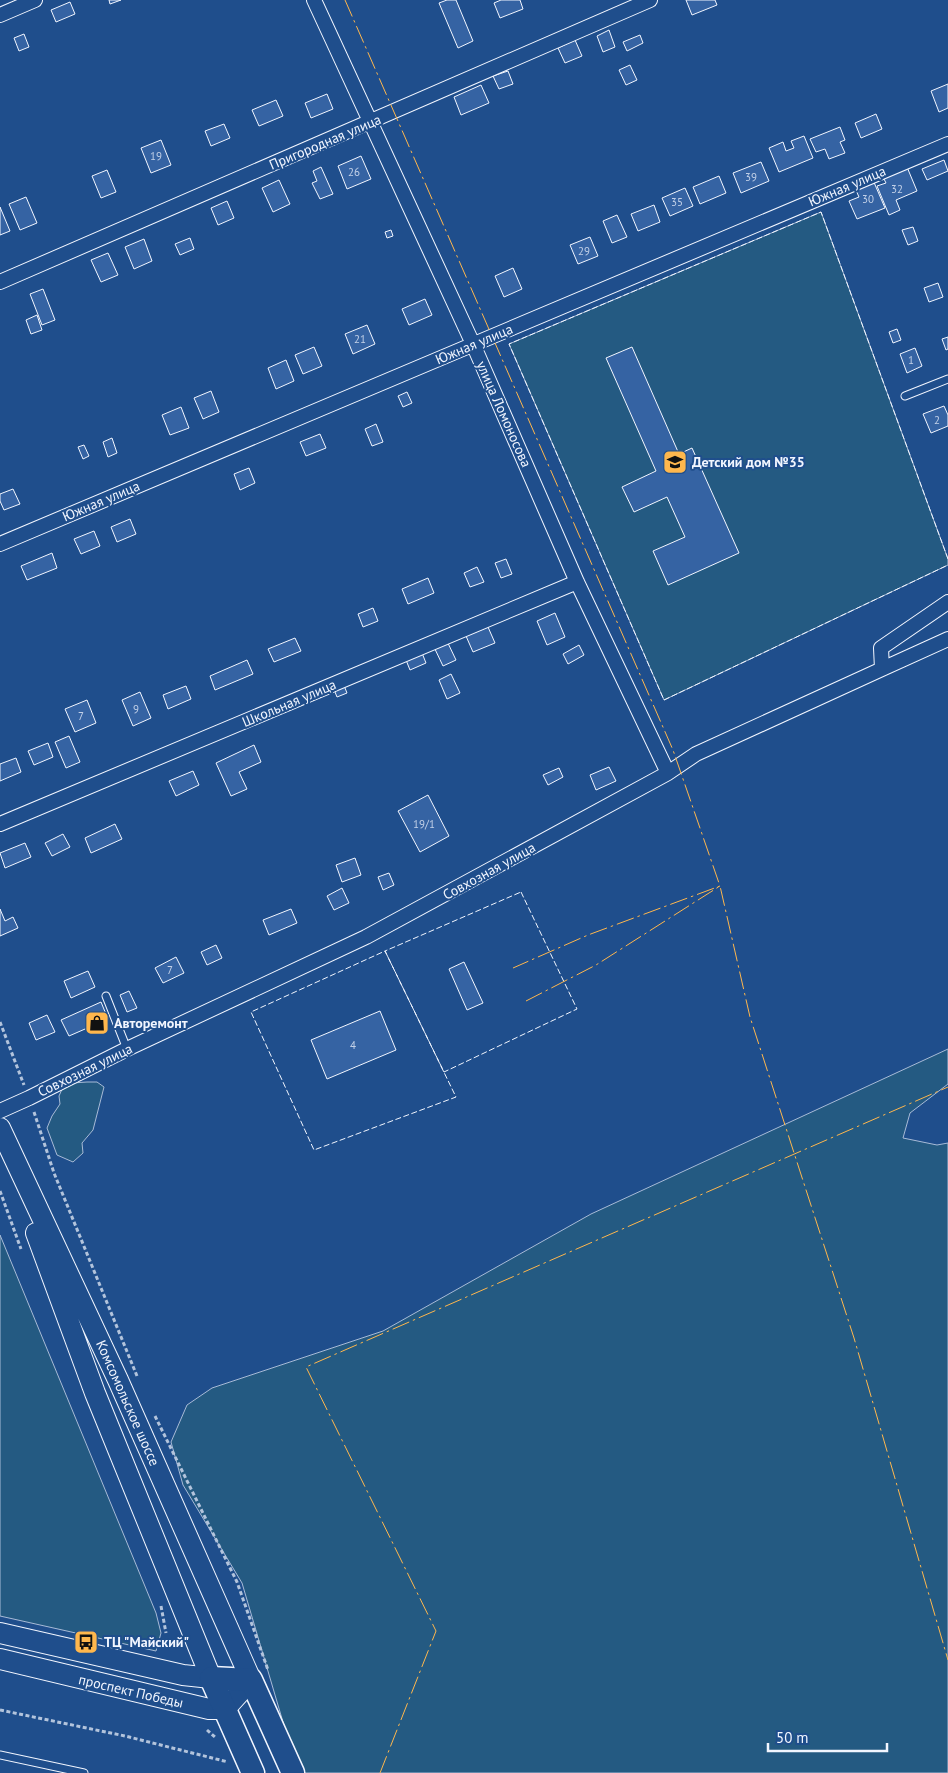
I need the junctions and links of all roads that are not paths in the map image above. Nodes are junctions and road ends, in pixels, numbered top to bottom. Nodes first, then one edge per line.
1 (36, 0) edge
2 (314, 0) edge
3 (650, 0) edge
4 (0, 15) edge
5 (369, 122) junction
6 (948, 144) edge
7 (0, 282) edge
8 (474, 344) junction
9 (948, 379) edge
10 (905, 396) dead end
11 (0, 544) edge
12 (577, 582) junction
13 (948, 602) edge
14 (948, 639) edge
15 (882, 669) junction
16 (668, 773) junction
17 (0, 824) edge
18 (106, 996) dead end
19 (127, 1049) junction
20 (0, 1111) edge
21 (0, 1128) edge
22 (0, 1132) edge
23 (118, 1380) junction
24 (94, 1393) junction
25 (0, 1633) edge
26 (0, 1659) edge
27 (260, 1677) junction
28 (210, 1678) junction
29 (224, 1709) junction
30 (0, 1755) edge
31 (244, 1768) edge
32 (84, 1773) edge
33 (293, 1773) edge

1 - 4 street
2 - 5 street, улица Ломоносова
3 - 5 street, Пригородная улица
5 - 7 street, Пригородная улица
5 - 8 street, улица Ломоносова
6 - 8 street, Южная улица
8 - 11 street, Южная улица
8 - 12 street, улица Ломоносова
9 - 10 lane
12 - 16 street, улица Ломоносова
12 - 17 street, Школьная улица
13 - 15 street
14 - 15 street, Совхозная улица
15 - 16 street, Совхозная улица
16 - 19 street, Совхозная улица
18 - 19 lane
19 - 20 street, Совхозная улица
21 - 23 main road, Комсомольское шоссе
22 - 24 main road, Комсомольское шоссе
23 - 24 main road
23 - 27 main road, Комсомольское шоссе
24 - 28 main road, Комсомольское шоссе
25 - 28 main road, проспект Победы
26 - 29 main road, проспект Победы
27 - 28 main road
27 - 29 main road
27 - 33 main road, Комсомольское шоссе
28 - 29 main road, Комсомольское шоссе
29 - 31 main road, Комсомольское шоссе
30 - 32 lane

